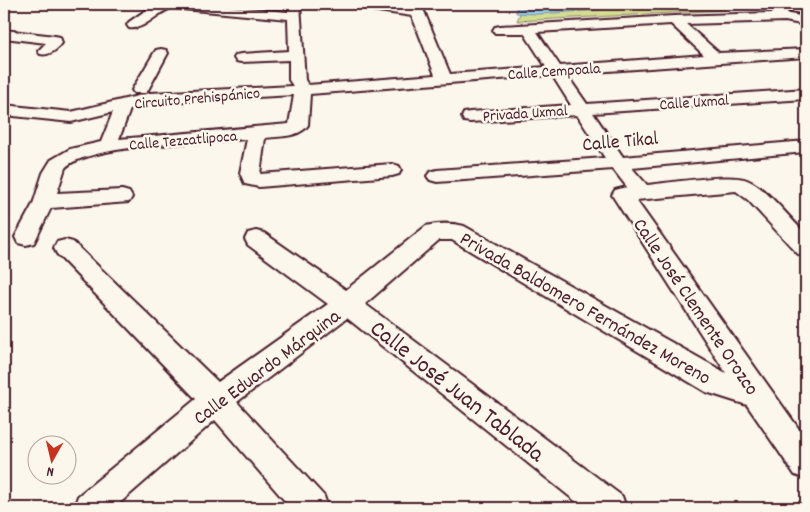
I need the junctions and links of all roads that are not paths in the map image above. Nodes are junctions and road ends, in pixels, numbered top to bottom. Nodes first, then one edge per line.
1 (761, 4) edge
2 (369, 6) dead end
3 (800, 7) edge
4 (416, 8) edge
5 (294, 10) edge
6 (781, 13) junction
7 (674, 20) junction
8 (806, 21) edge
9 (134, 25) dead end
10 (528, 28) junction
11 (500, 30) dead end
12 (4, 34) edge
13 (45, 51) dead end
14 (802, 51) edge
15 (161, 52) dead end
16 (711, 54) junction
17 (296, 55) junction
18 (241, 58) dead end
19 (553, 65) junction
20 (442, 74) junction
21 (300, 85) junction
22 (206, 89) junction
23 (140, 90) junction
24 (806, 94) edge
25 (6, 103) edge
26 (124, 104) junction
27 (581, 108) junction
28 (470, 117) dead end
29 (257, 133) junction
30 (108, 146) junction
31 (806, 146) edge
32 (618, 163) junction
33 (392, 170) dead end
34 (437, 176) dead end
35 (642, 192) junction
36 (122, 197) dead end
37 (44, 201) junction
38 (446, 230) joint
39 (26, 237) dead end
40 (256, 239) dead end
41 (65, 248) dead end
42 (806, 248) edge
43 (347, 304) junction
44 (756, 394) junction
45 (216, 400) junction
46 (806, 464) edge
47 (90, 508) edge
48 (312, 508) edge
49 (610, 508) edge

1 - 6 street
2 - 4 street
3 - 6 street
4 - 20 street
5 - 9 street
5 - 17 street
6 - 7 street
6 - 8 street
7 - 10 street
7 - 16 street
10 - 11 street
10 - 19 street, Calle José Clemente Orozco
12 - 13 street
14 - 16 street, Calle Cempoala
15 - 23 street
16 - 19 street, Calle Cempoala
17 - 18 street
17 - 21 street
19 - 20 street, Calle Cempoala
19 - 27 street, Calle José Clemente Orozco
20 - 21 street, Calle Cempoala
21 - 22 street, Circuito Prehispánico
21 - 29 street, Calle Tezcatlipoca
22 - 23 street, Circuito Prehispánico
22 - 26 street, Circuito Prehispánico
23 - 25 street, Circuito Prehispánico
24 - 27 street, Calle Uxmal
25 - 26 street, Circuito Prehispánico
26 - 30 street
27 - 28 street, Privada Uxmal
27 - 32 street, Calle José Clemente Orozco
29 - 30 street, Calle Tezcatlipoca
29 - 33 street, Calle Tezcatlipoca
30 - 37 street, Calle Tezcatlipoca
31 - 32 street, Calle Tikal
32 - 34 street, Calle Tikal
32 - 35 street, Calle José Clemente Orozco
35 - 42 street
35 - 44 street, Calle José Clemente Orozco
36 - 37 street
37 - 39 street, Calle Tezcatlipoca
38 - 43 street, Calle Eduardo Márquina
38 - 44 street, Privada Baldomero Fernández Moreno
40 - 43 street, Calle José Juan Tablada
41 - 45 street
43 - 45 street, Calle Eduardo Márquina
43 - 49 street, Calle José Juan Tablada
44 - 46 street, Calle José Clemente Orozco
45 - 47 street, Calle Eduardo Márquina
45 - 48 street

